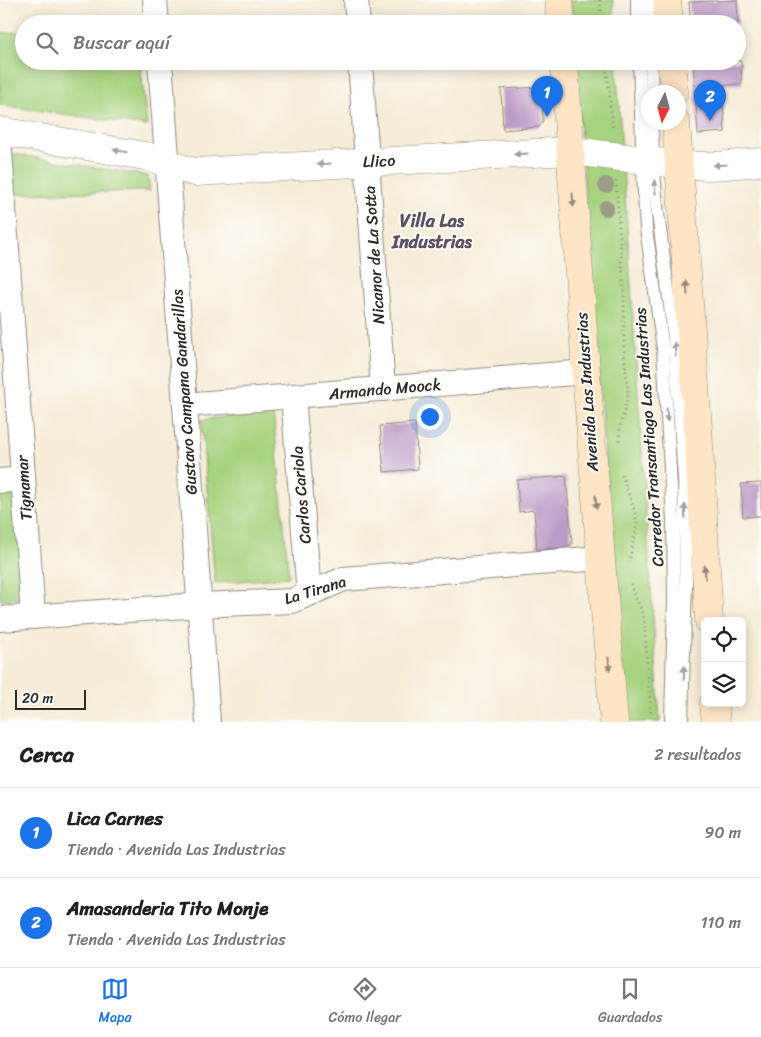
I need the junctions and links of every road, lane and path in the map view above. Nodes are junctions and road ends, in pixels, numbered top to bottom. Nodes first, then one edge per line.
1 (156, 0) edge
2 (356, 0) edge
3 (559, 0) edge
4 (600, 0) edge
5 (637, 0) edge
6 (648, 0) edge
7 (667, 0) edge
8 (157, 15) edge
9 (357, 15) edge
10 (560, 15) edge
11 (601, 15) edge
12 (638, 15) edge
13 (649, 15) edge
14 (668, 15) edge
15 (161, 70) edge
16 (361, 70) edge
17 (565, 70) edge
18 (607, 70) edge
19 (641, 70) edge
20 (651, 70) edge
21 (672, 70) edge
22 (652, 85) edge
23 (673, 85) edge
24 (653, 130) edge
25 (672, 130) edge
26 (0, 131) edge
27 (0, 151) edge
28 (570, 151) junction
29 (614, 156) junction
30 (167, 162) junction
31 (367, 162) junction
32 (658, 162) junction
33 (761, 162) edge
34 (6, 321) edge
35 (586, 372) junction
36 (383, 389) junction
37 (293, 396) junction
38 (185, 405) junction
39 (619, 444) dead end
40 (621, 468) dead end
41 (11, 480) edge
42 (600, 558) junction
43 (629, 568) dead end
44 (630, 574) dead end
45 (309, 594) junction
46 (200, 605) junction
47 (32, 617) junction
48 (709, 617) edge
49 (0, 619) edge
50 (714, 707) edge
51 (208, 722) edge
52 (614, 722) edge
53 (651, 722) edge
54 (671, 722) edge
55 (682, 722) edge
56 (716, 722) edge

1 - 8 street
2 - 9 street
3 - 10 main road
4 - 11 path
5 - 12 lane
6 - 13 lane
7 - 14 main road
15 - 30 street, Gustavo Campana Gandarillas
16 - 31 street, Nicanor de La Sotta
17 - 28 main road, Avenida Las Industrias
18 - 29 path
19 - 32 lane, Corredor Transantiago Las Industrias
20 - 22 lane
21 - 23 main road
24 - 32 lane, Corredor Transantiago Las Industrias
25 - 32 main road
30 -> 26 street, Llico
27 - 34 street, Tignamar
28 - 29 street, Llico
28 -> 31 street, Llico
28 -> 35 main road, Avenida Las Industrias
29 - 32 street, Llico
29 - 39 path
31 -> 30 street, Llico
30 - 38 street, Gustavo Campana Gandarillas
31 - 36 street, Nicanor de La Sotta
33 -> 32 street, Llico
48 -> 32 main road
32 -> 54 lane, Corredor Transantiago Las Industrias
55 -> 32 lane, Corredor Transantiago Las Industrias
34 - 41 street, Tignamar
35 - 36 street, Armando Moock
35 -> 42 main road, Avenida Las Industrias
36 - 37 street, Armando Moock
37 - 38 street, Armando Moock
37 - 45 street, Carlos Cariola
38 - 46 street, Gustavo Campana Gandarillas
40 - 43 path
41 - 47 street, Tignamar
42 - 45 street, La Tirana
42 -> 52 main road, Avenida Las Industrias
44 - 53 path
45 - 46 street, La Tirana
46 - 47 street, La Tirana
46 - 51 street, Gustavo Campana Gandarillas
47 - 49 street, La Tirana
50 - 56 main road

